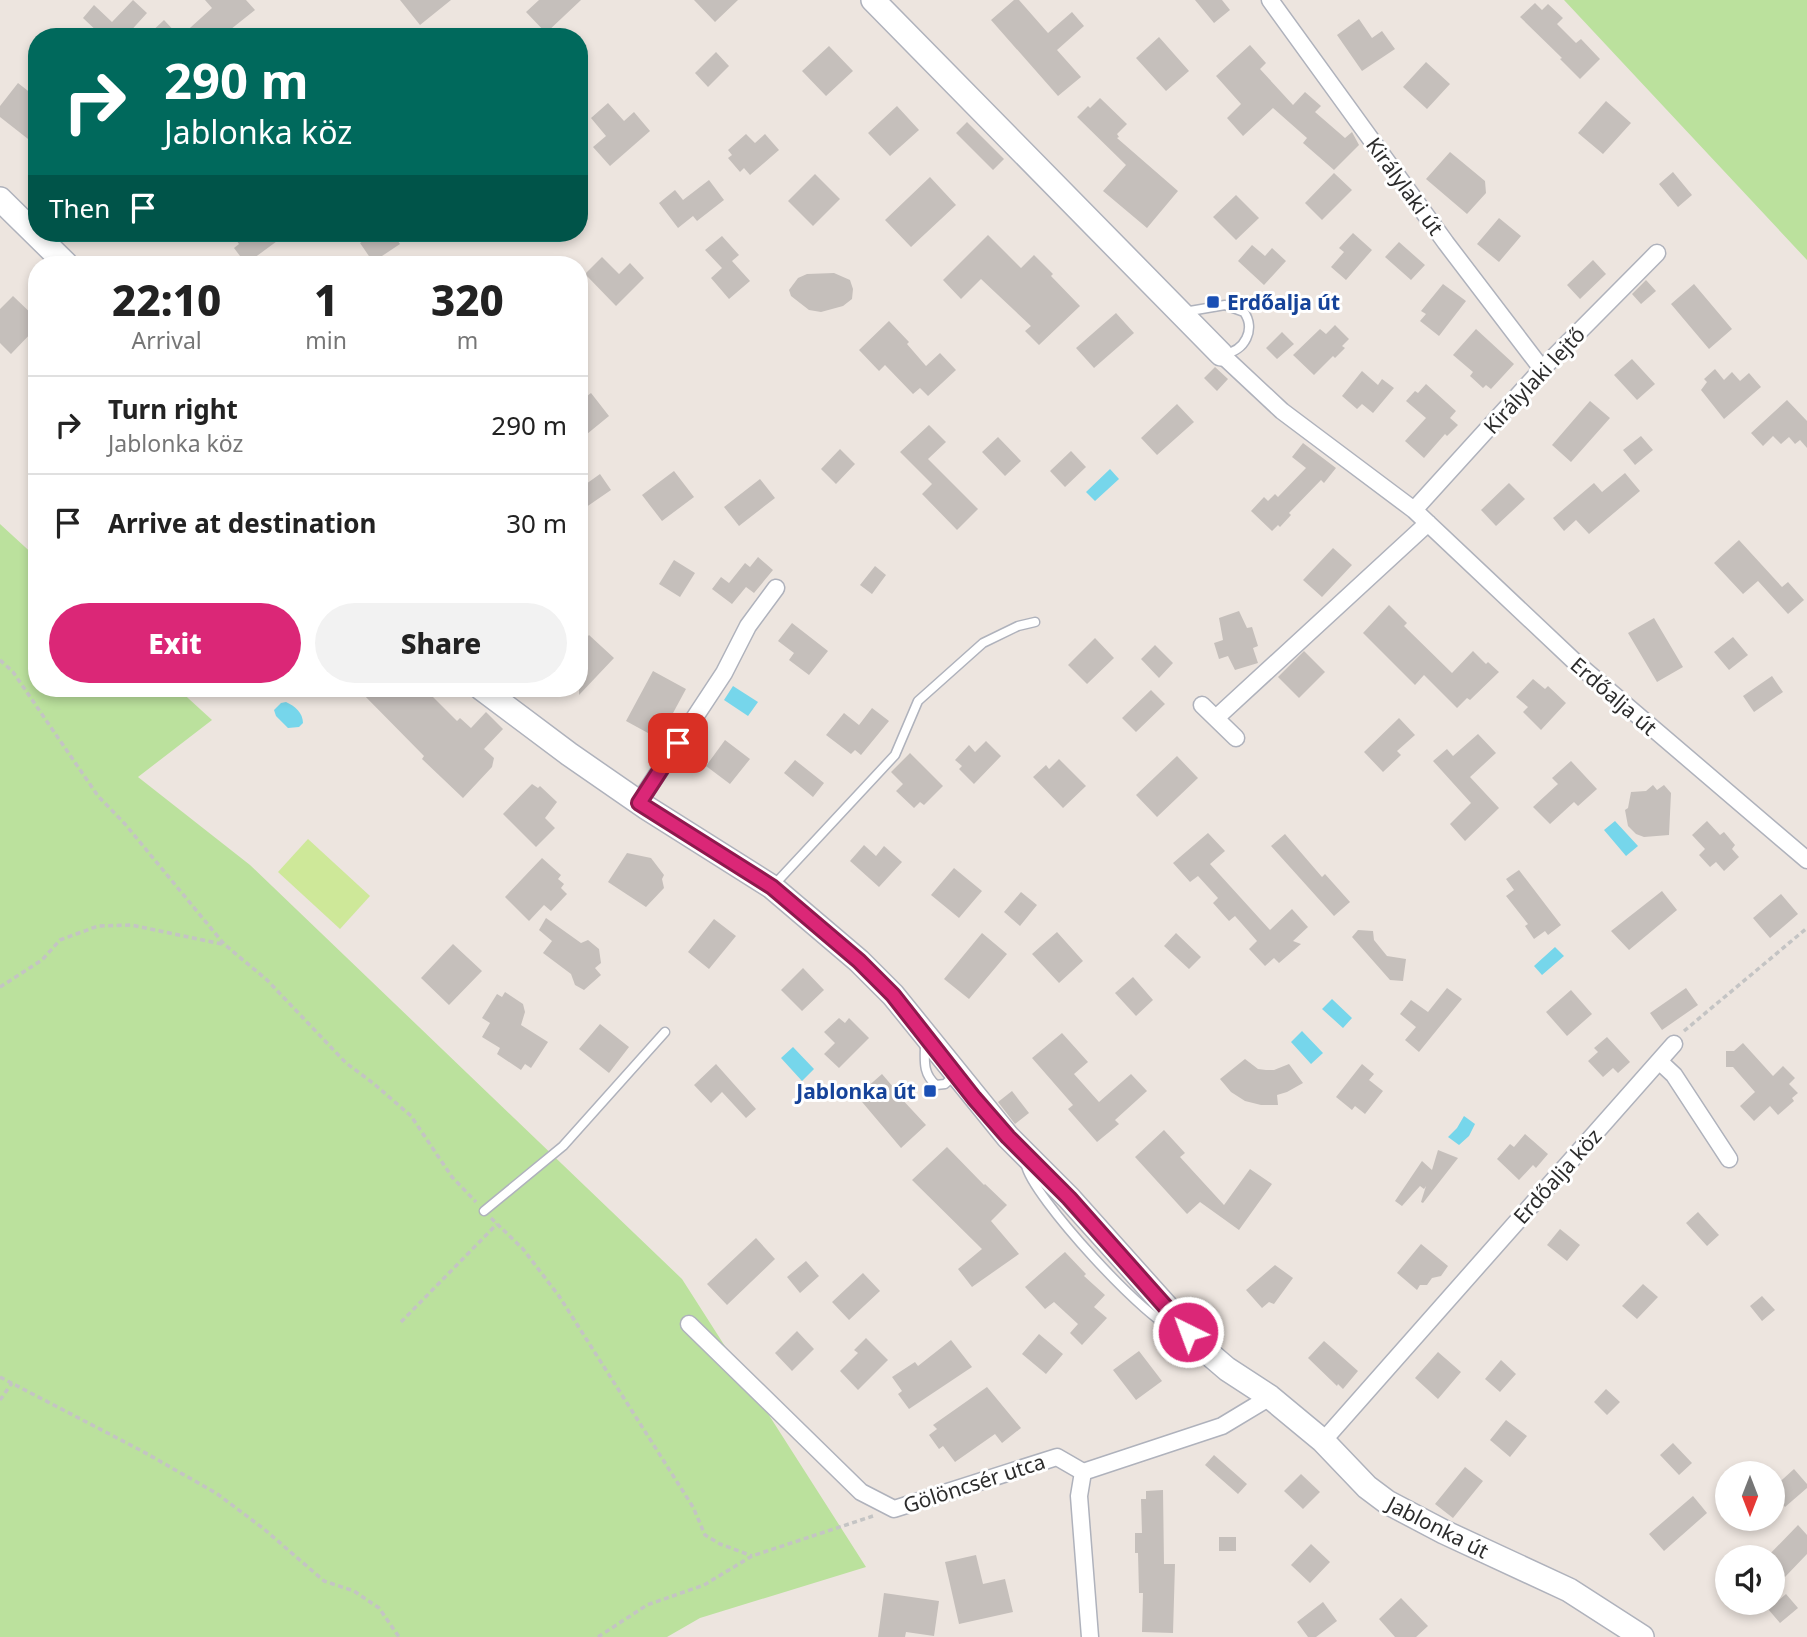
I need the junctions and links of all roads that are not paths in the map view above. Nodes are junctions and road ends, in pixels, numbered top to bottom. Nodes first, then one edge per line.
1 (873, 0) edge
2 (1270, 0) edge
3 (0, 199) edge
4 (28, 227) edge
5 (44, 242) edge
6 (1657, 253) dead end
7 (58, 256) edge
8 (1182, 313) junction
9 (1222, 354) junction
10 (1542, 369) junction
11 (1415, 510) junction
12 (1428, 523) junction
13 (776, 588) dead end
14 (1035, 622) dead end
15 (493, 697) edge
16 (1202, 705) dead end
17 (1216, 719) junction
18 (1236, 738) dead end
19 (639, 803) junction
20 (1807, 860) edge
21 (772, 887) junction
22 (665, 1032) dead end
23 (1674, 1044) road end
24 (1659, 1061) junction
25 (1729, 1159) dead end
26 (484, 1211) road end
27 (689, 1325) dead end
28 (1270, 1397) junction
29 (1323, 1441) junction
30 (1083, 1472) junction
31 (1090, 1637) edge
32 (1642, 1637) edge

1 - 8 street, Erdőalja út
2 - 10 street, Királylaki út
3 - 4 street
5 - 7 street
6 - 10 street, Királylaki lejtő
8 - 9 street, Erdőalja út
8 - 9 lane
9 - 11 street, Erdőalja út
10 - 11 street, Királylaki lejtő
11 - 12 street, Erdőalja út
12 - 17 street
12 - 20 street, Erdőalja út
13 - 19 street
14 - 21 lane
15 - 19 street, Jablonka út
16 - 17 street
17 - 18 street
19 - 21 street, Jablonka út
21 - 28 street, Jablonka út
22 - 26 lane
23 - 24 street, Erdőalja köz
24 - 25 street
24 - 29 street, Erdőalja köz
27 - 30 street, Gölöncsér utca
28 - 29 street, Jablonka út
28 - 30 street
29 - 32 street, Jablonka út
30 - 31 street

